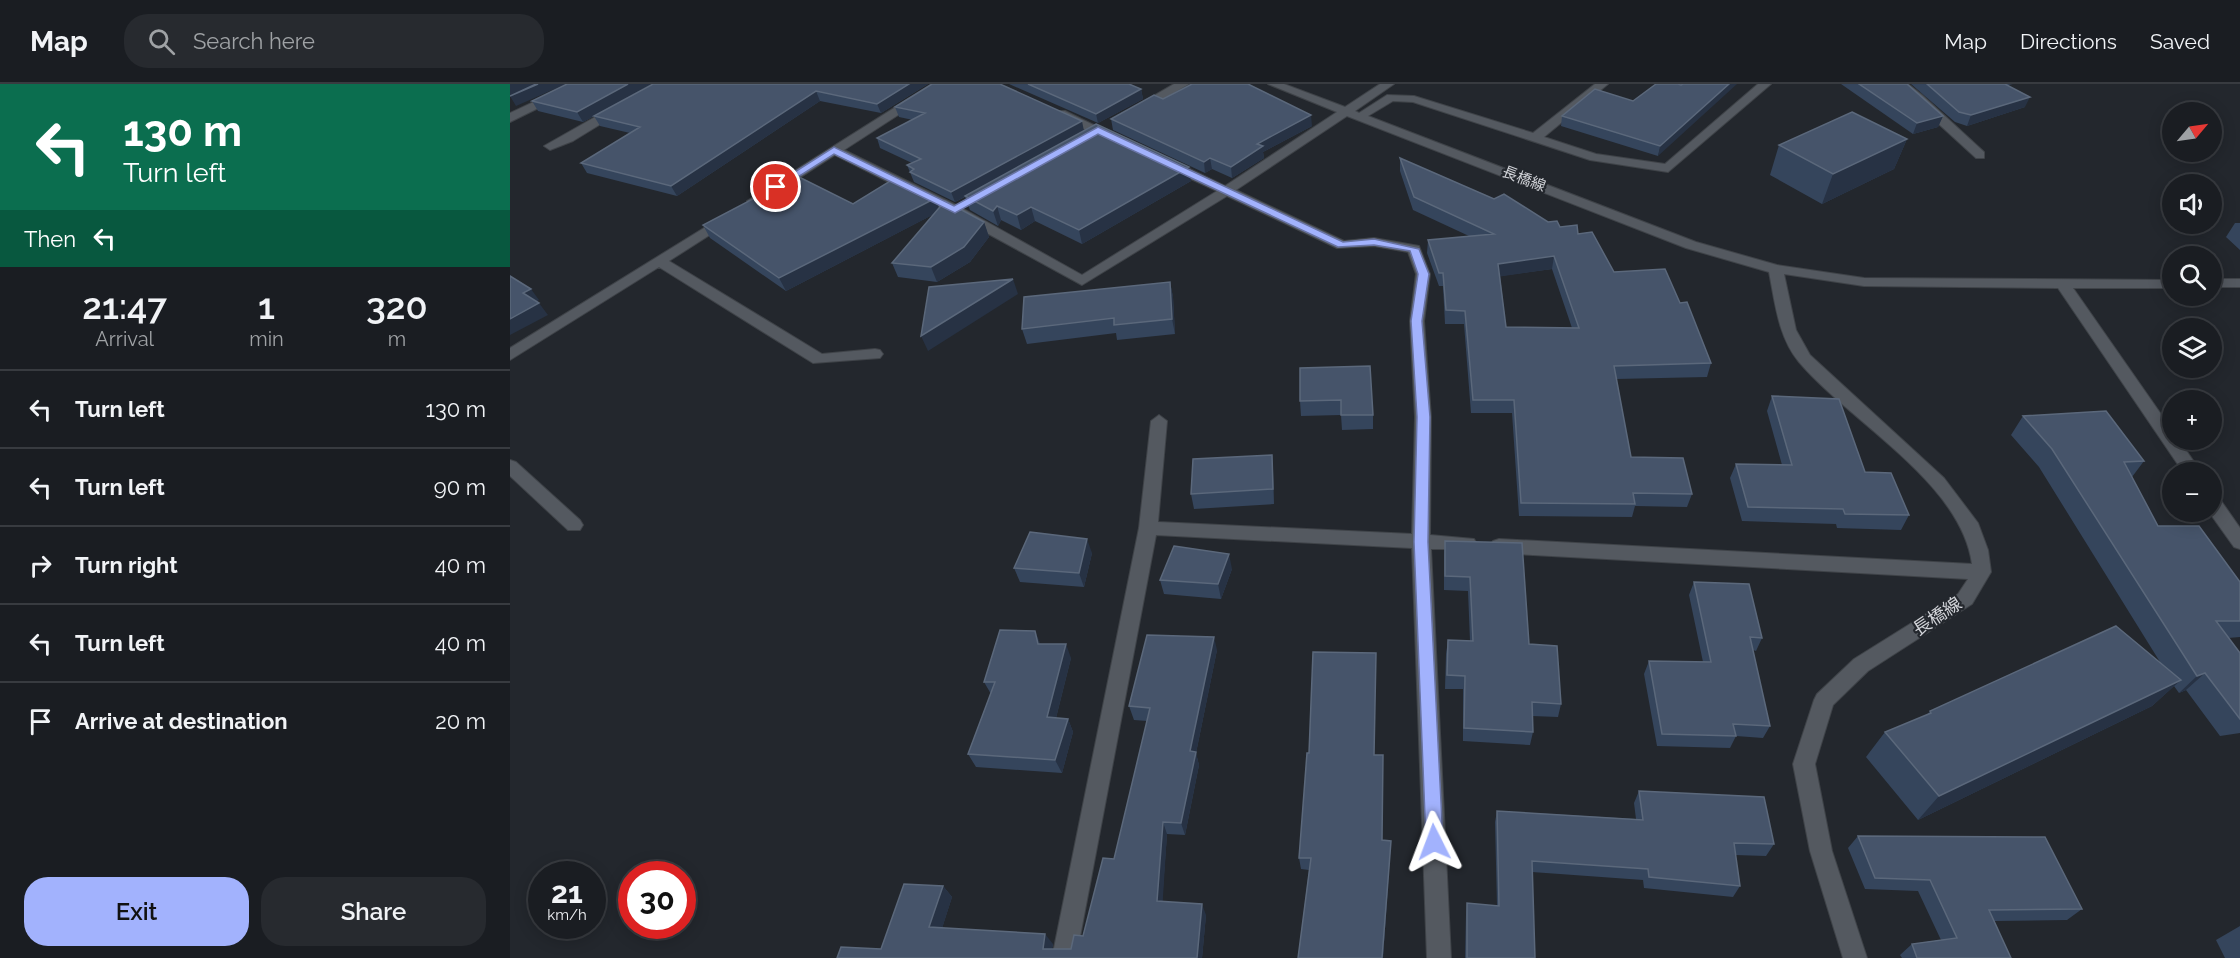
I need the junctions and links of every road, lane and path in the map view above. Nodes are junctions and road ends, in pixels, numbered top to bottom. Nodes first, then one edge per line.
1 (581, 84) edge
2 (940, 84) edge
3 (1183, 84) edge
4 (1274, 84) edge
5 (1388, 84) edge
6 (1602, 84) edge
7 (1765, 84) edge
8 (1900, 84) edge
9 (634, 100) edge
10 (1045, 107) edge
11 (1354, 113) junction
12 (510, 118) edge
13 (1093, 133) junction
14 (1534, 138) junction
15 (1119, 140) edge
16 (550, 146) dead end
17 (834, 150) junction
18 (1980, 155) dead end
19 (1162, 160) edge
20 (1226, 191) junction
21 (659, 261) junction
22 (1776, 269) junction
23 (2222, 283) edge
24 (2240, 283) edge
25 (2062, 284) junction
26 (2162, 284) edge
27 (875, 354) dead end
28 (510, 355) edge
29 (1159, 421) dead end
30 (2185, 462) edge
31 (510, 466) edge
32 (2222, 516) edge
33 (574, 525) dead end
34 (1148, 528) junction
35 (1421, 542) junction
36 (2240, 542) edge
37 (1982, 572) junction
38 (1064, 958) edge
39 (1439, 958) edge
40 (1854, 958) edge

1 - 12 street
2 - 17 street
3 - 13 street
4 - 11 street, 長橋線
5 - 11 street
6 - 14 street
7 - 14 street
8 - 18 street
9 - 16 street
10 - 13 street
11 - 14 street
11 - 20 street
11 - 22 street, 長橋線
13 - 15 street
17 - 20 street
17 - 21 street
19 - 20 street
20 - 35 street
21 - 27 street
21 - 28 street
22 - 25 street, 長橋線
22 - 37 street
23 - 24 street
25 - 26 street, 長橋線
25 - 30 street
29 - 34 street
31 - 33 street
32 - 36 street
34 - 35 street
34 - 38 street
35 - 37 street
35 - 39 street
37 - 40 street, 長橋線

